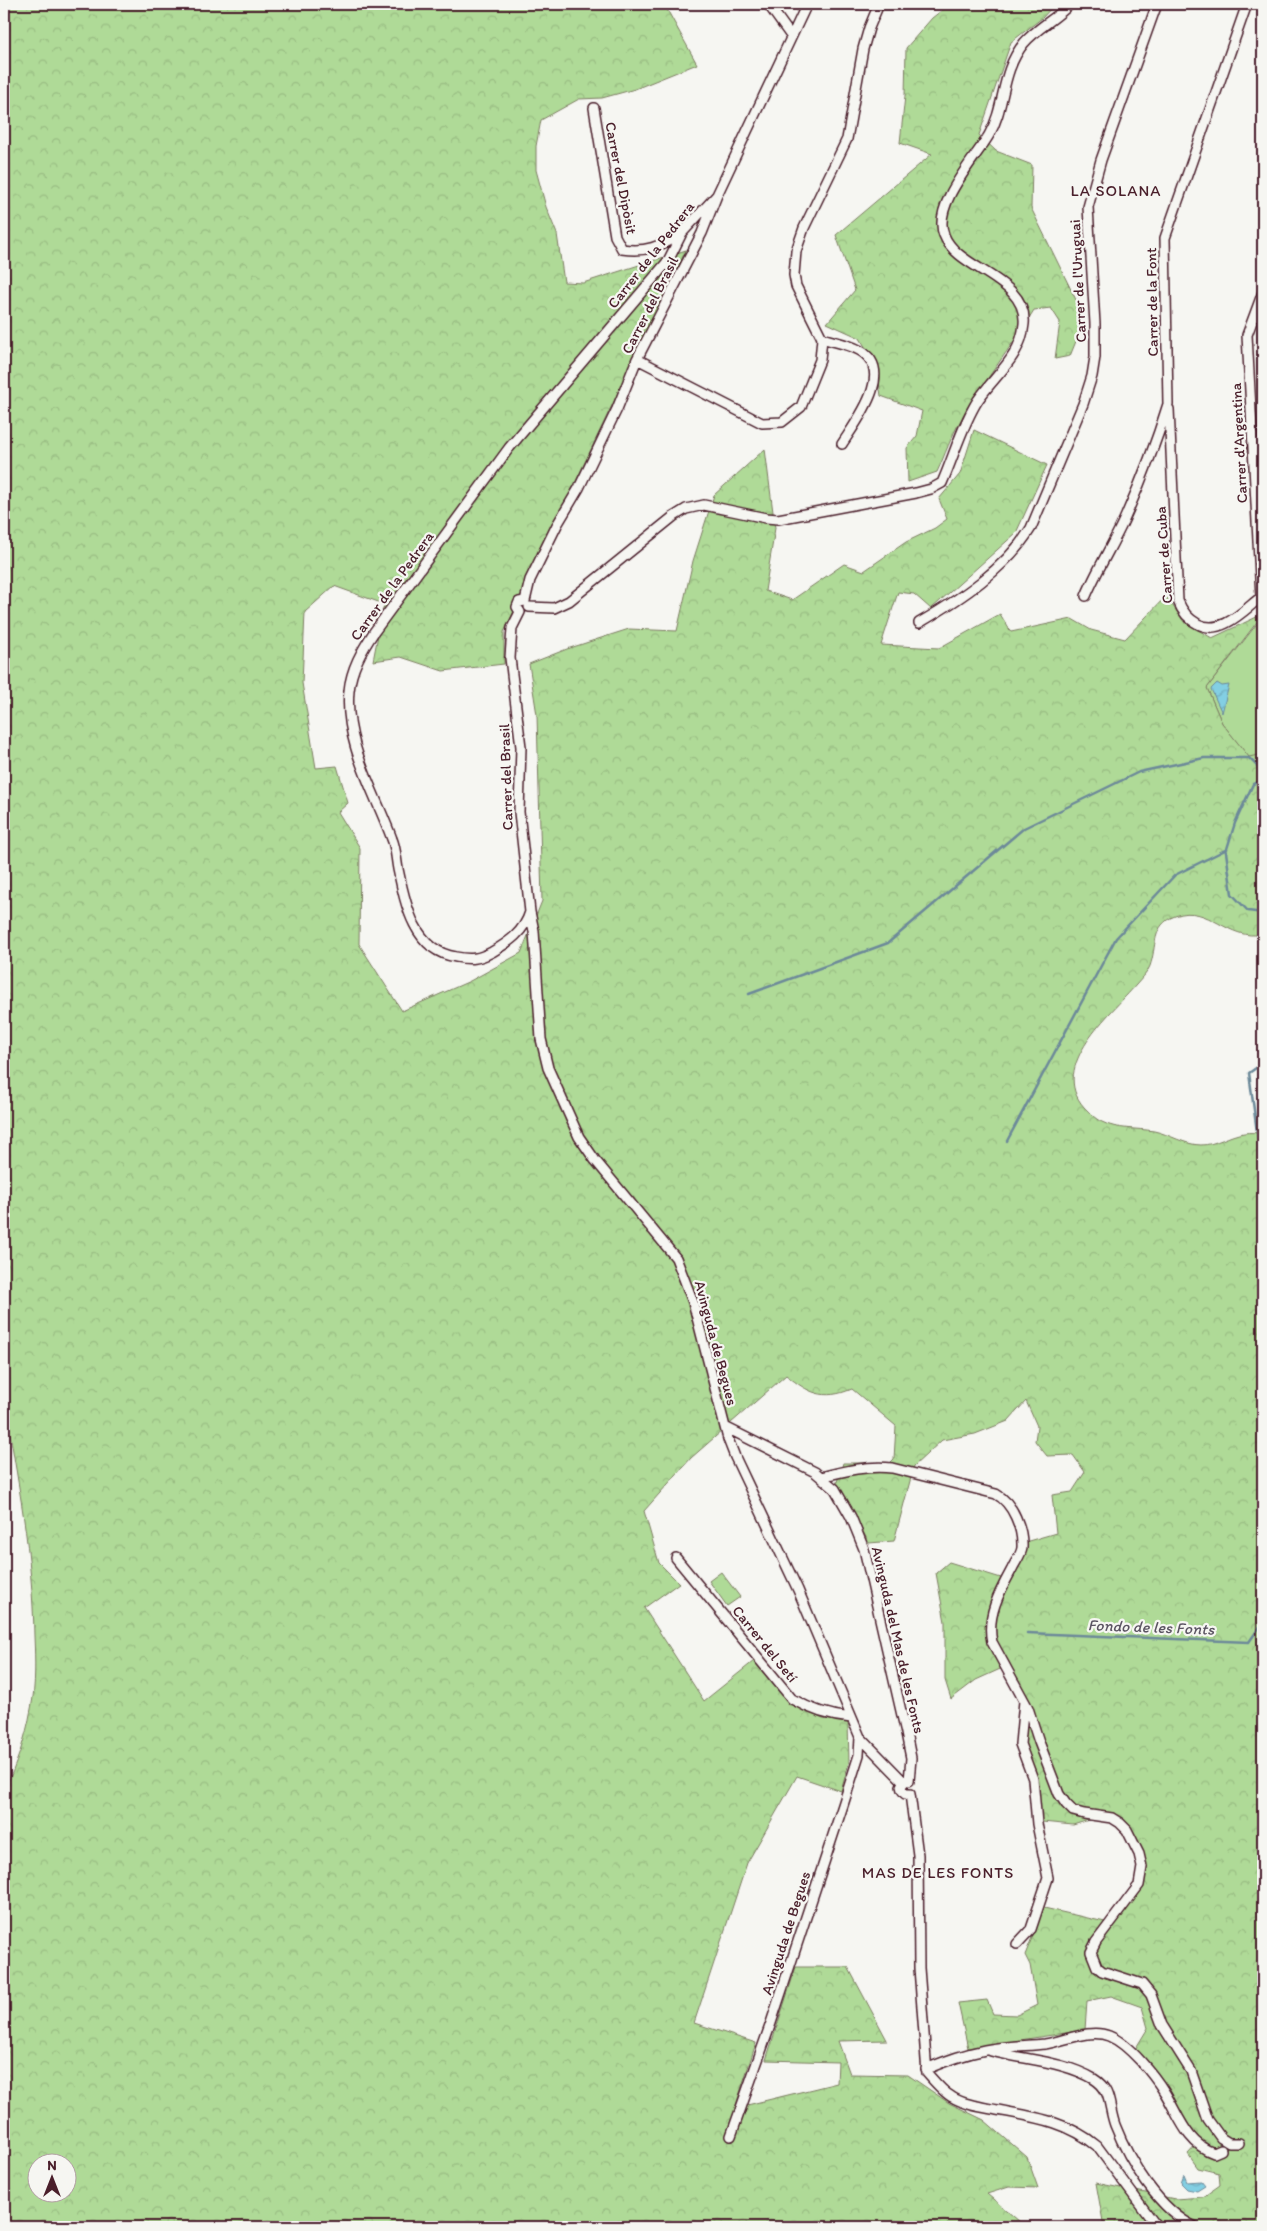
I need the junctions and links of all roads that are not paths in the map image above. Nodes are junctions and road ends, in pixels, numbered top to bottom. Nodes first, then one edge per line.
1 (768, 4) edge
2 (807, 4) edge
3 (879, 4) edge
4 (1070, 4) edge
5 (1157, 4) edge
6 (1246, 4) edge
7 (791, 36) junction
8 (594, 108) dead end
9 (717, 195) junction
10 (682, 233) junction
11 (1263, 292) edge
12 (822, 338) junction
13 (637, 359) junction
14 (1168, 404) junction
15 (842, 444) dead end
16 (1086, 596) dead end
17 (1261, 597) joint
18 (527, 604) junction
19 (919, 623) dead end
20 (530, 912) junction
21 (725, 1427) junction
22 (821, 1477) junction
23 (676, 1558) dead end
24 (1024, 1701) junction
25 (851, 1718) junction
26 (860, 1737) junction
27 (906, 1782) junction
28 (1017, 1944) dead end
29 (986, 2050) junction
30 (926, 2069) junction
31 (731, 2136) dead end
32 (1239, 2143) dead end
33 (1221, 2150) dead end
34 (1157, 2227) edge
35 (1195, 2227) edge

1 - 7 street
2 - 7 street, Carrer del Brasil
3 - 12 street
4 - 18 street
5 - 19 street, Carrer de l'Uruguai
6 - 14 street, Carrer de la Font
7 - 9 street, Carrer del Brasil
8 - 10 street, Carrer del Dipòsit
9 - 10 street, Carrer de la Pedrera
9 - 13 street, Carrer del Brasil
10 - 20 street, Carrer de la Pedrera
11 - 17 street, Carrer d'Argentina
12 - 13 street
12 - 15 street
13 - 18 street, Carrer del Brasil
14 - 16 street, Carrer de la Font
14 - 17 street, Carrer de Cuba
18 - 20 street, Carrer del Brasil
20 - 21 street, Avinguda de Begues
21 - 22 street, Avinguda del Mas de les Fonts
21 - 25 street, Avinguda de Begues
22 - 24 street
22 - 27 street, Avinguda del Mas de les Fonts
23 - 25 street, Carrer del Setí
24 - 28 street
24 - 32 street
25 - 26 street, Avinguda de Begues
26 - 27 street, Avinguda de Begues
26 - 31 street, Avinguda de Begues
27 - 30 street, Avinguda del Mas de les Fonts
29 - 30 street
29 - 33 street
29 - 35 street
30 - 34 street

